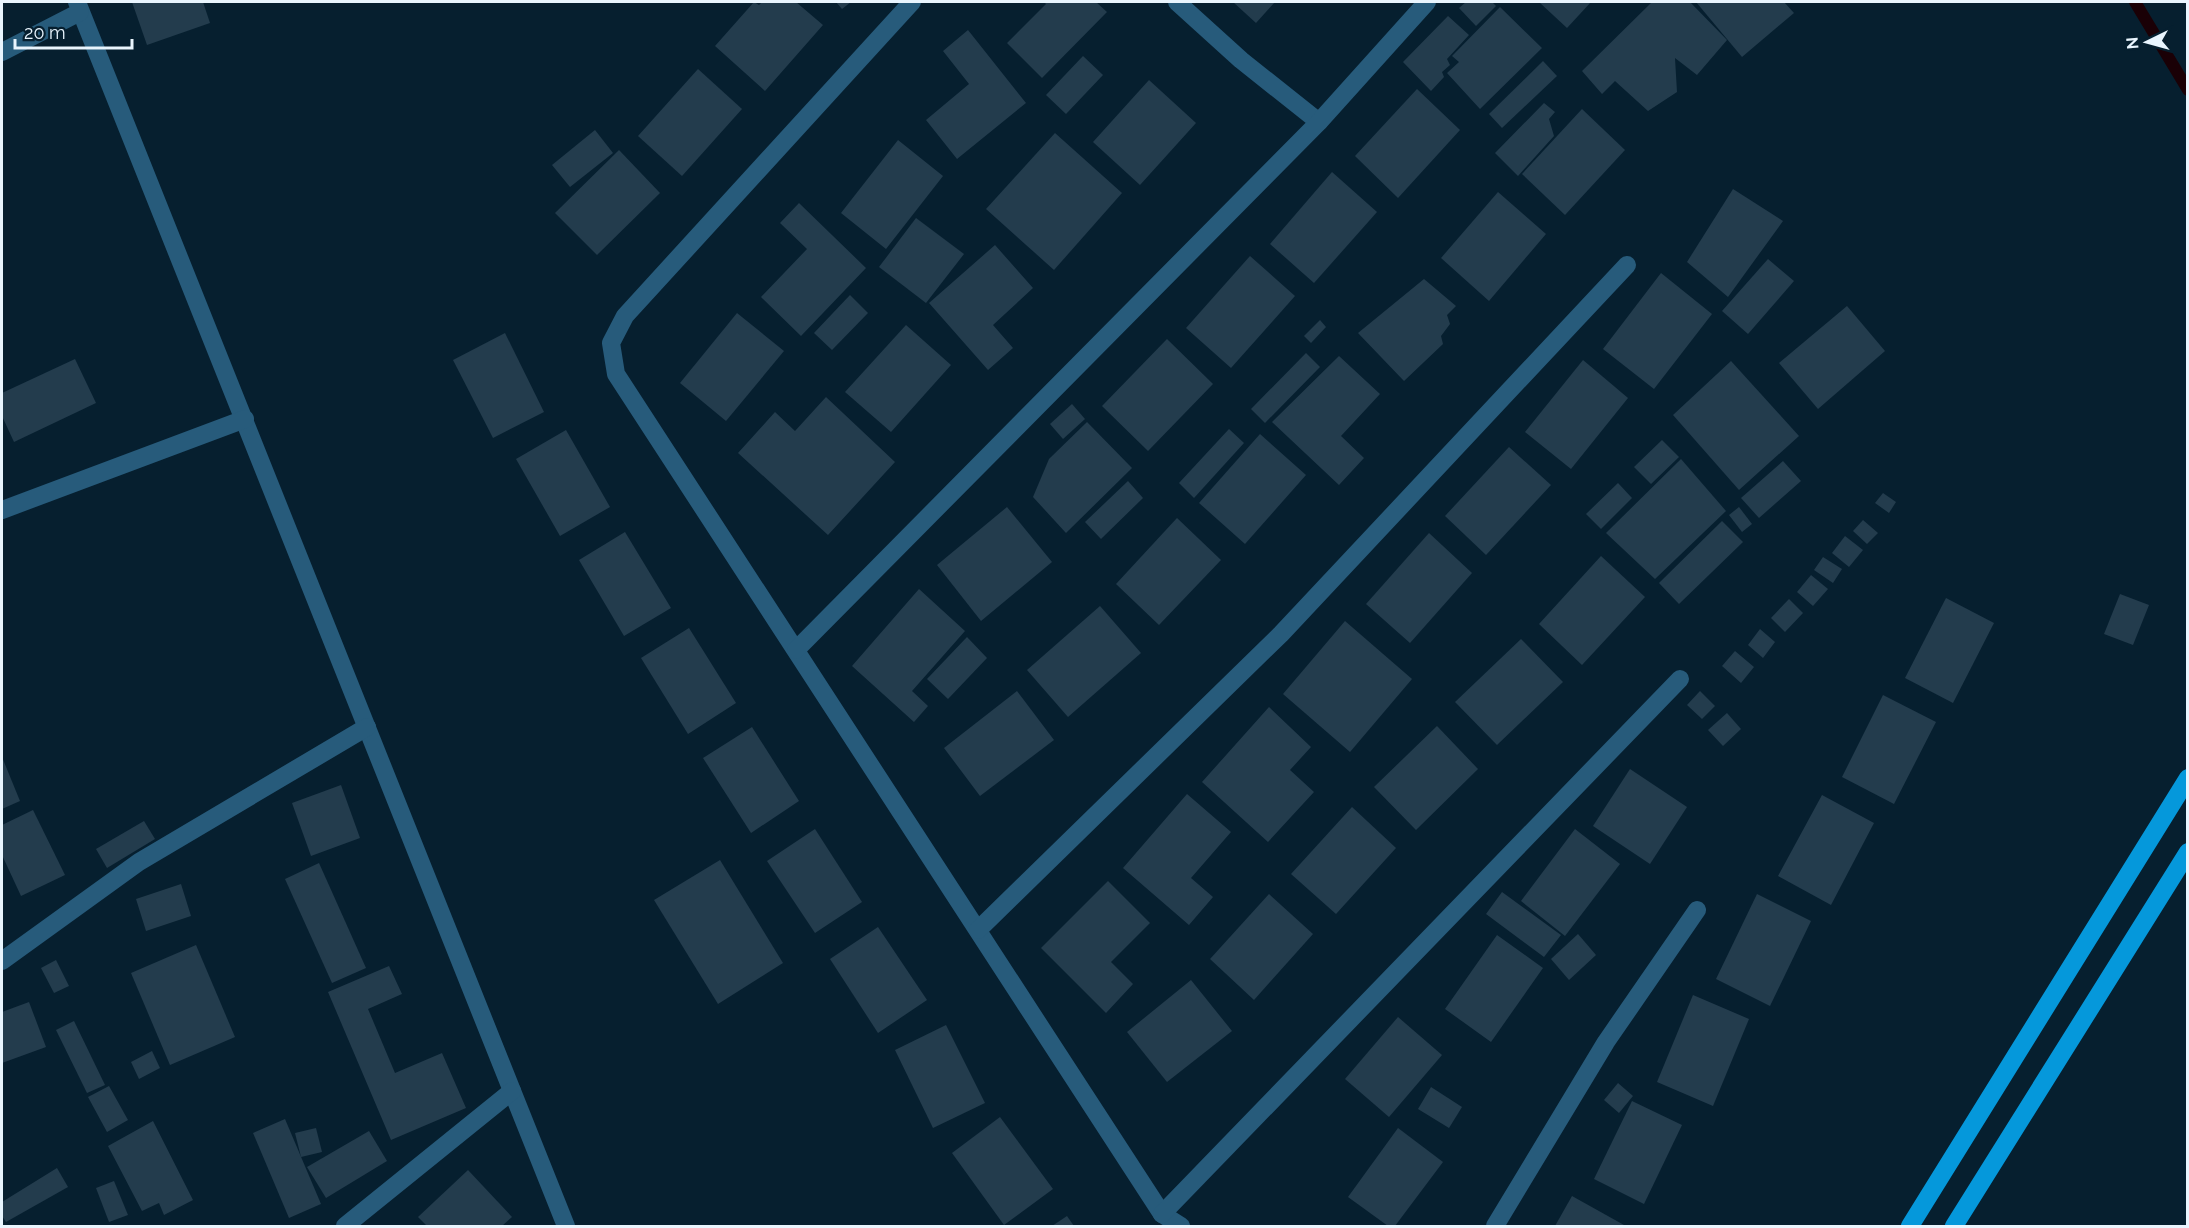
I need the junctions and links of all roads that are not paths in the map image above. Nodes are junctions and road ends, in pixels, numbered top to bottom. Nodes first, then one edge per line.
1 (912, 2) edge
2 (1177, 2) edge
3 (1427, 2) edge
4 (79, 7) edge
5 (2, 52) edge
6 (1319, 122) junction
7 (1627, 265) dead end
8 (245, 418) junction
9 (2, 510) edge
10 (796, 650) junction
11 (1680, 679) dead end
12 (367, 727) junction
13 (2187, 778) edge
14 (2187, 852) edge
15 (1697, 910) dead end
16 (978, 930) junction
17 (2, 961) edge
18 (512, 1091) junction
19 (1162, 1214) junction
20 (345, 1227) edge
21 (566, 1227) edge
22 (1181, 1227) edge
23 (1495, 1227) edge
24 (1910, 1227) edge
25 (1954, 1227) edge

1 - 10 street
2 - 6 street
3 - 6 street
4 - 5 street
4 - 8 street
6 - 10 street
7 - 16 street
8 - 9 street
8 - 12 street
10 - 16 street
11 - 19 street
12 - 17 street
12 - 18 street
13 - 24 main road
14 - 25 main road
15 - 23 street
16 - 19 street
18 - 20 street
18 - 21 street
19 - 22 street

